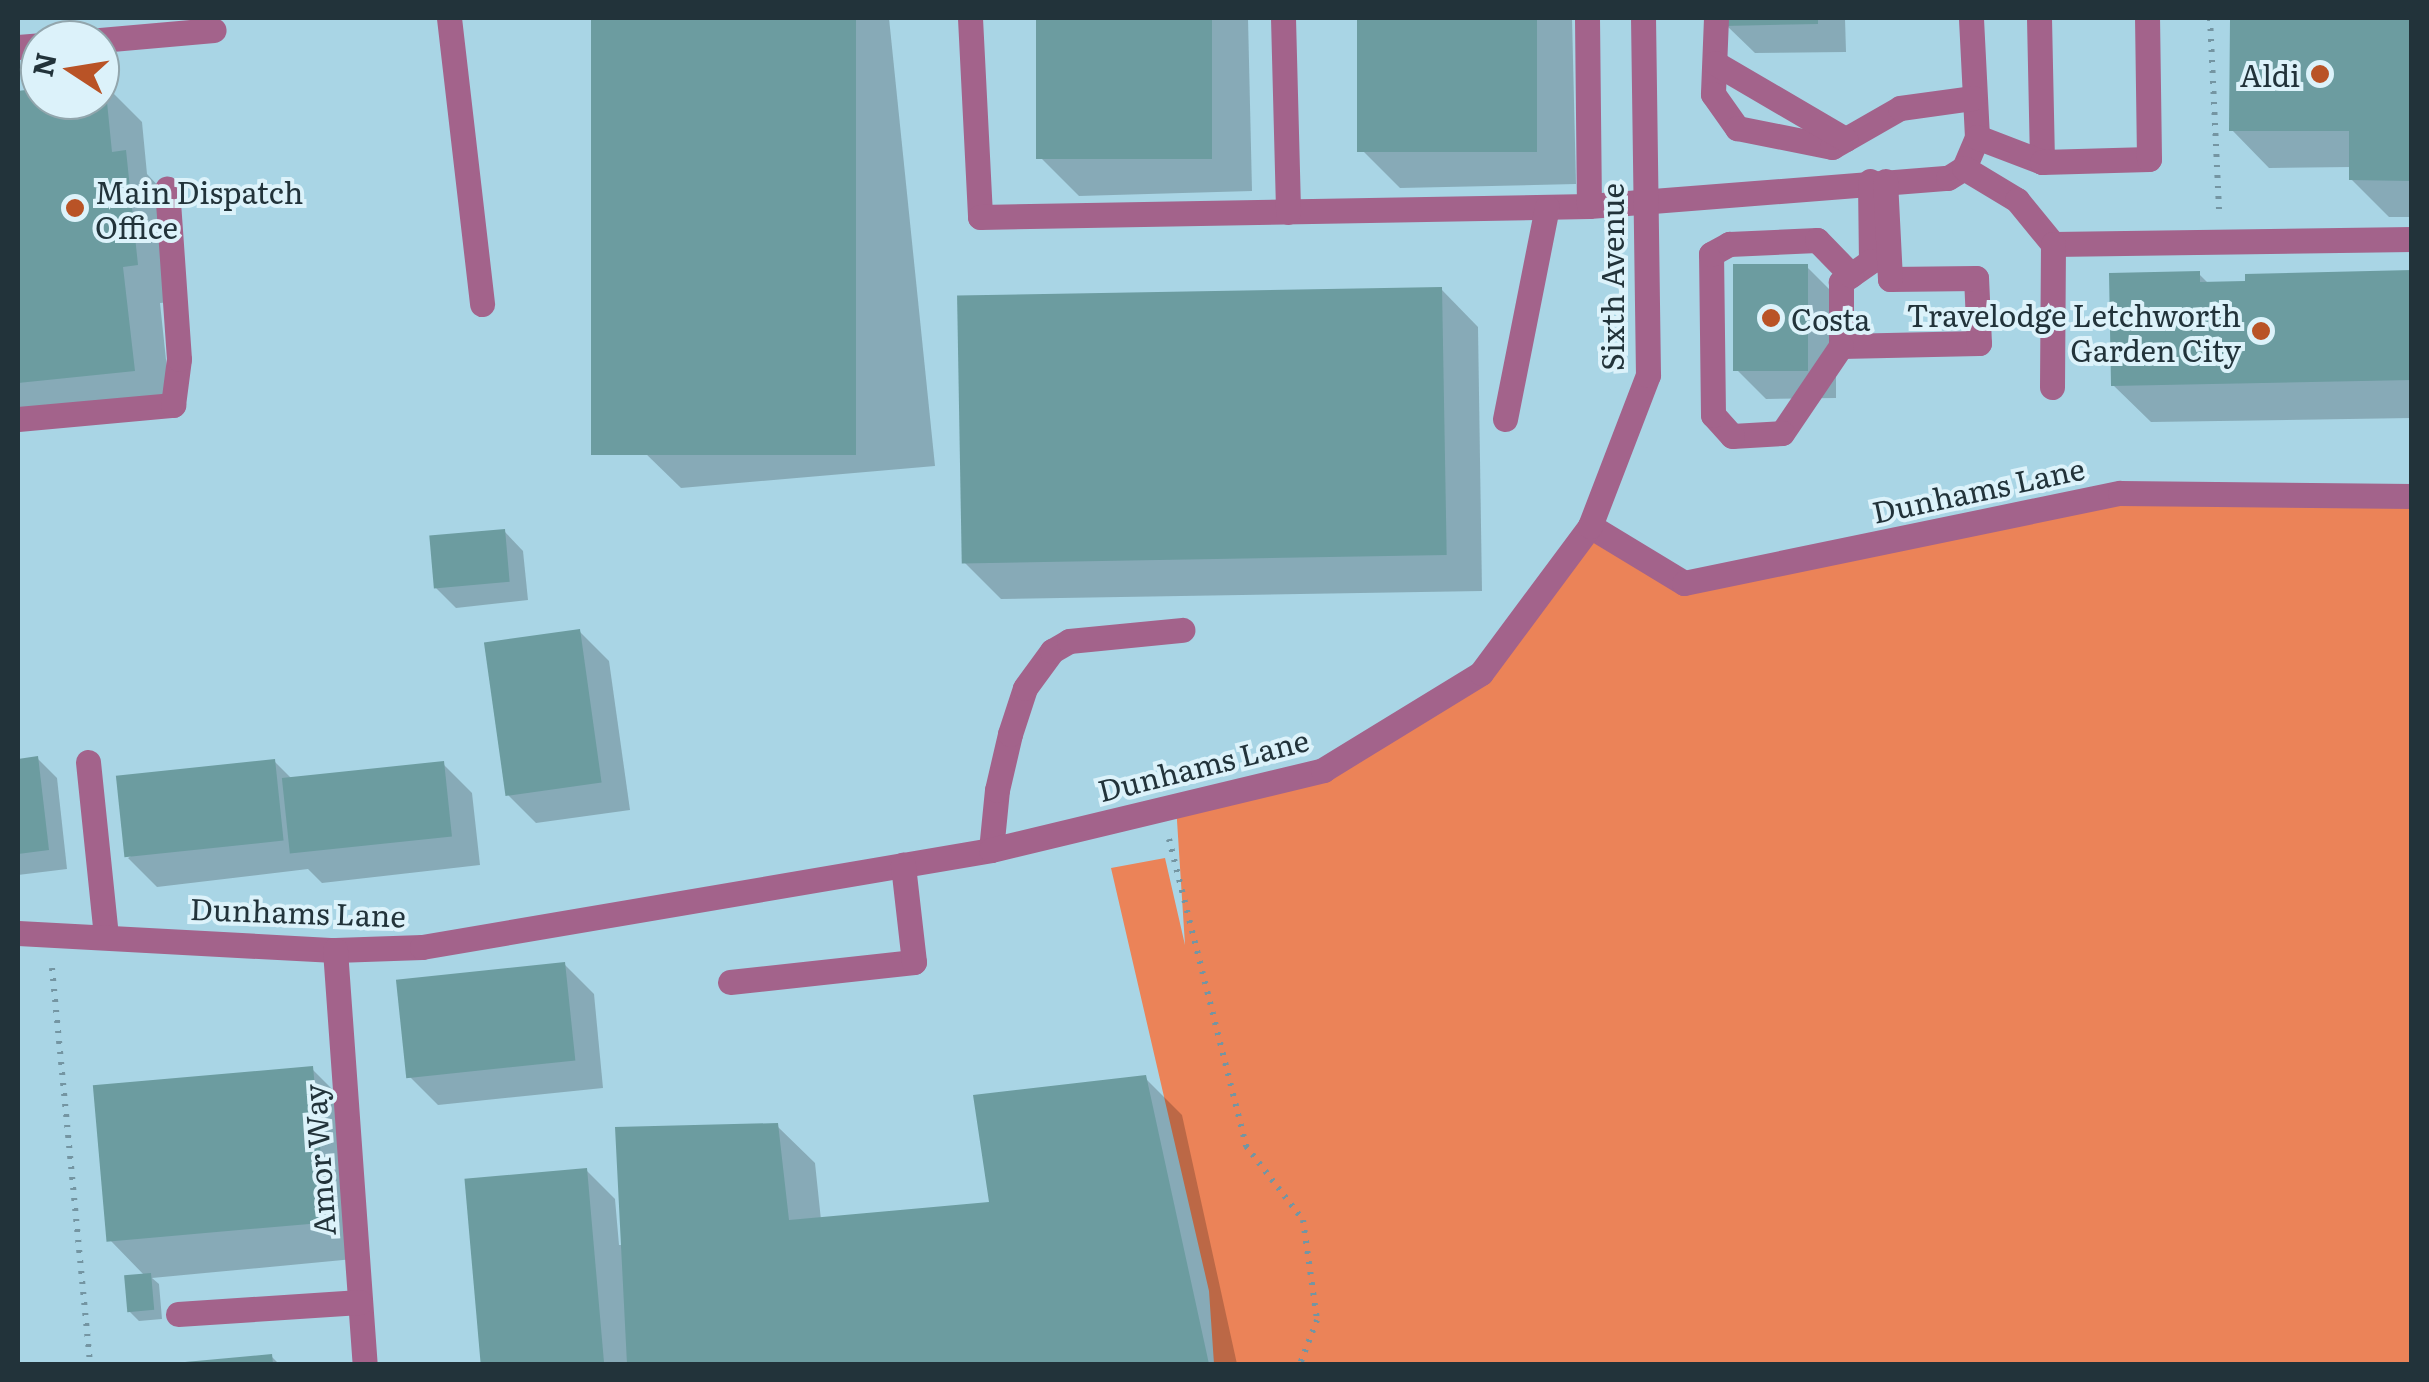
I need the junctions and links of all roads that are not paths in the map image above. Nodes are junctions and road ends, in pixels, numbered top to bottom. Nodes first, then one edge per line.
1 (449, 18) edge
2 (970, 18) edge
3 (1283, 18) edge
4 (1587, 18) edge
5 (1643, 18) edge
6 (1716, 18) edge
7 (1971, 18) edge
8 (2039, 18) edge
9 (2146, 18) edge
10 (214, 30) dead end
11 (120, 38) edge
12 (1715, 62) junction
13 (1973, 98) junction
14 (1977, 138) junction
15 (1845, 139) junction
16 (2042, 162) junction
17 (1964, 168) junction
18 (1878, 181) junction
19 (167, 188) dead end
20 (1643, 201) junction
21 (1589, 206) junction
22 (1547, 207) junction
23 (1288, 212) junction
24 (2412, 239) edge
25 (2053, 244) junction
26 (1851, 276) junction
27 (482, 304) dead end
28 (1840, 346) junction
29 (2052, 387) dead end
30 (18, 419) edge
31 (1506, 419) dead end
32 (2412, 496) edge
33 (1590, 526) junction
34 (1182, 630) dead end
35 (88, 762) dead end
36 (992, 850) junction
37 (903, 866) junction
38 (18, 933) edge
39 (106, 934) junction
40 (335, 950) junction
41 (730, 982) dead end
42 (360, 1302) junction
43 (178, 1314) dead end
44 (365, 1364) edge

1 - 27 street
2 - 23 street
3 - 23 street
4 - 21 street
5 - 20 street, Sixth Avenue
6 - 12 street
7 - 13 street
8 - 16 street
9 - 16 street
10 - 11 street
12 - 15 street
12 - 15 street
13 - 14 street
13 - 15 street
14 - 16 street
14 - 17 street
17 - 18 street
17 - 25 street
18 - 20 street
18 - 26 street
18 - 28 street
19 - 30 street
20 - 21 street
20 - 33 street, Sixth Avenue
21 - 22 street
22 - 23 street
22 - 31 street
24 - 25 street
25 - 29 street
26 - 28 street
26 - 28 street
32 - 33 street, Dunhams Lane
33 - 36 street, Dunhams Lane
34 - 36 street
35 - 39 street
36 - 37 street, Dunhams Lane
37 - 40 street, Dunhams Lane
37 - 41 street
38 - 39 street, Dunhams Lane
39 - 40 street, Dunhams Lane
40 - 42 street, Amor Way
42 - 43 street
42 - 44 street, Amor Way

